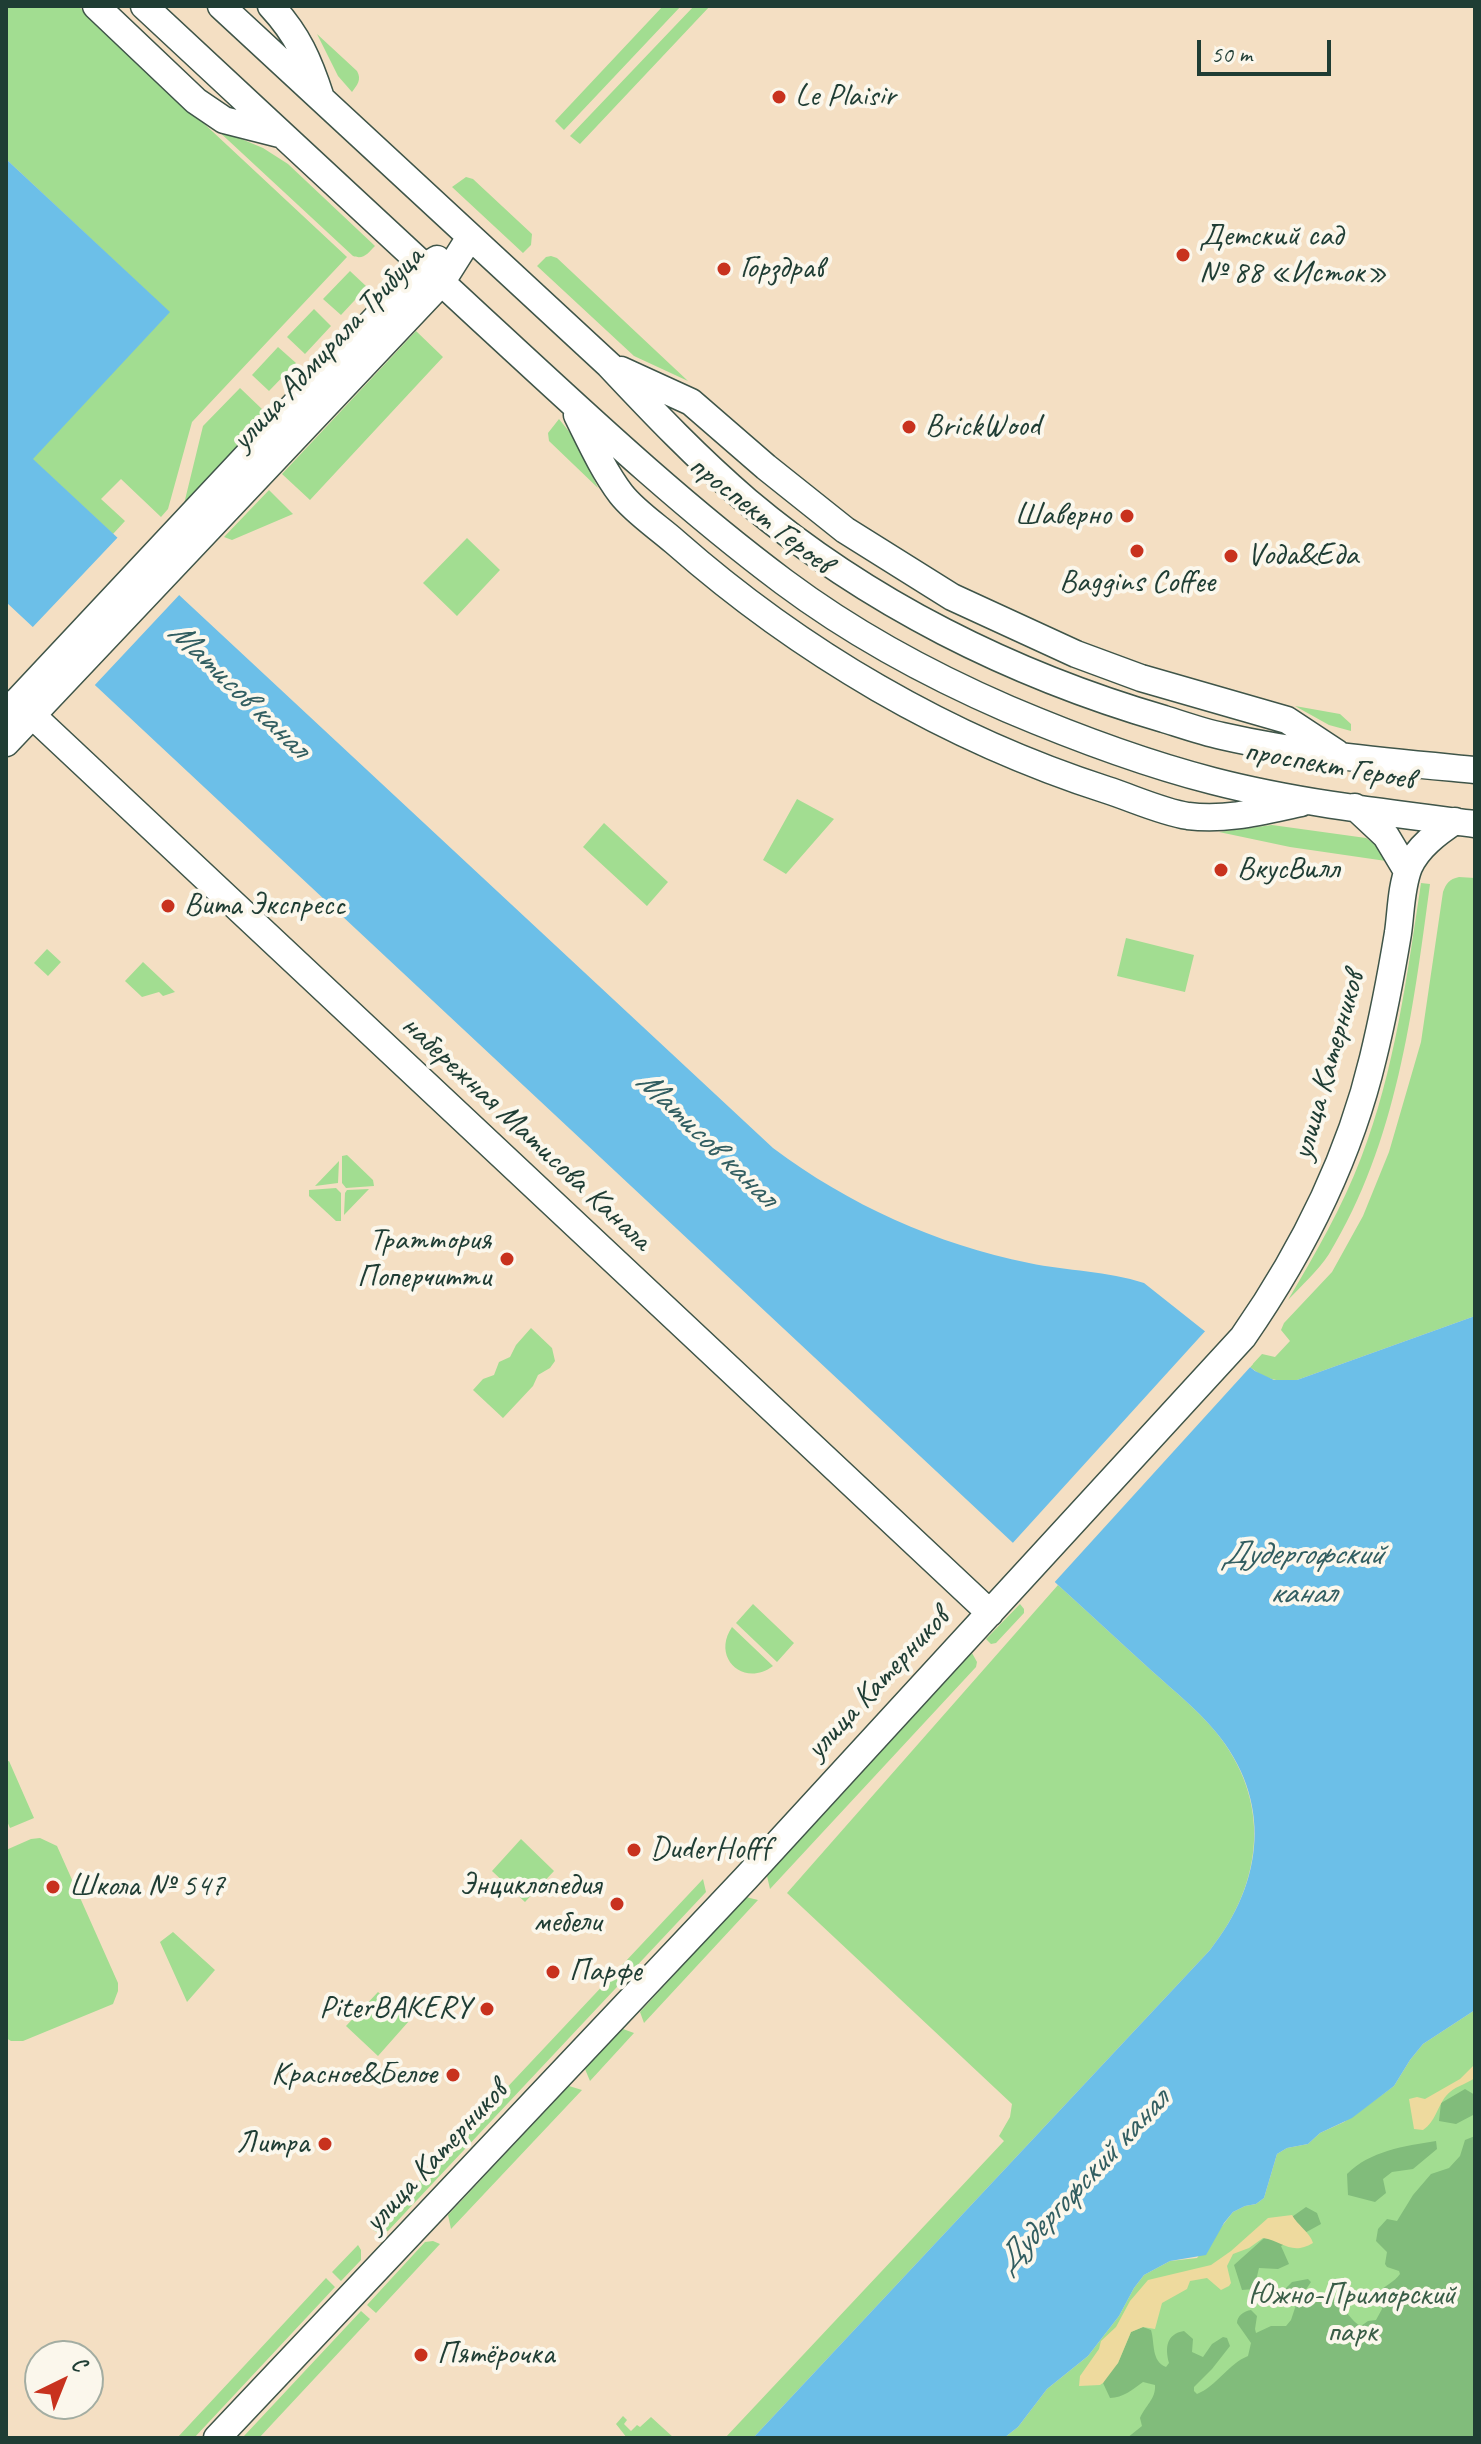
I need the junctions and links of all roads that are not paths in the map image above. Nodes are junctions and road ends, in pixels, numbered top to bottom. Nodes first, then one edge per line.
1 (96, 6) edge
2 (144, 6) edge
3 (221, 6) edge
4 (271, 6) edge
5 (321, 98) junction
6 (283, 136) junction
7 (470, 237) junction
8 (432, 275) junction
9 (609, 365) junction
10 (570, 401) junction
11 (18, 710) edge
12 (6, 743) edge
13 (1343, 757) junction
14 (1475, 770) edge
15 (1312, 801) junction
16 (1355, 807) junction
17 (1465, 823) edge
18 (1407, 871) junction
19 (990, 1613) junction
20 (217, 2438) edge

1 - 6 street
2 - 6 street, проспект Героев
3 - 5 street, проспект Героев
4 - 5 street
5 - 7 street, проспект Героев
6 - 8 street, проспект Героев
7 - 8 street, улица Адмирала Трибуца
7 - 9 street, проспект Героев
8 - 10 street, проспект Героев
8 - 11 street, улица Адмирала Трибуца
9 - 13 street
9 - 13 street, проспект Героев
10 - 15 street, проспект Героев
10 - 15 street
11 - 12 street, улица Адмирала Трибуца
11 - 19 street, набережная Матисова Канала
13 - 14 street, проспект Героев
15 - 16 street, проспект Героев
16 - 17 street, проспект Героев
16 - 18 street
17 - 18 street, улица Катерников
18 - 19 street, улица Катерников
19 - 20 street, улица Катерников

